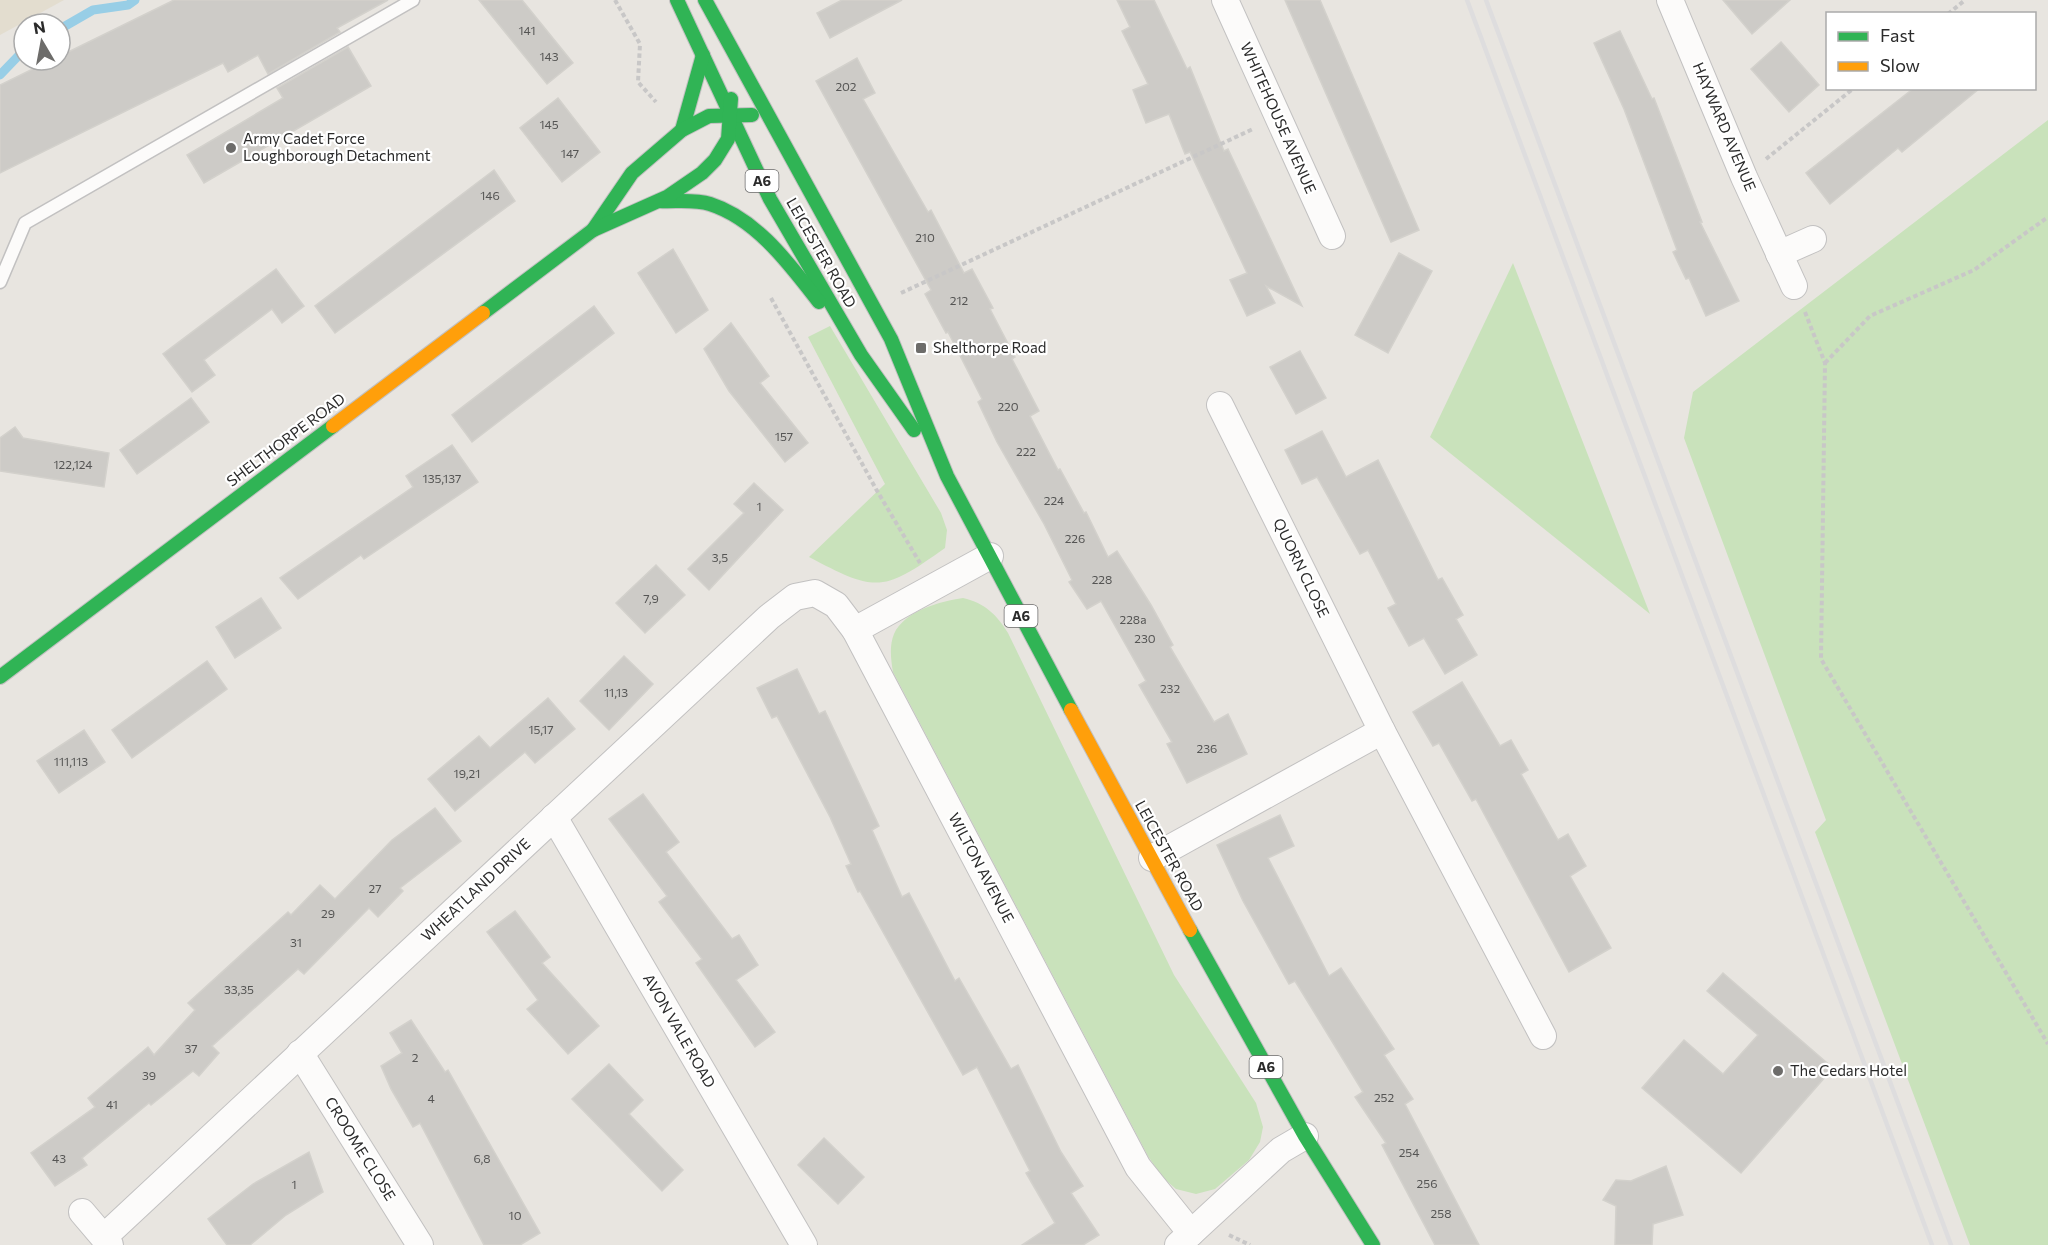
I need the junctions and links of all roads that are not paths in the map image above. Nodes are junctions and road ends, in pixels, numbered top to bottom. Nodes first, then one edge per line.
1 (413, 0) edge
2 (677, 0) edge
3 (705, 0) edge
4 (1225, 0) edge
5 (1670, 0) edge
6 (728, 40) junction
7 (703, 55) junction
8 (731, 114) junction
9 (682, 130) junction
10 (778, 131) junction
11 (659, 201) junction
12 (593, 230) junction
13 (1332, 236) dead end
14 (1813, 239) dead end
15 (1779, 254) junction
16 (0, 282) edge
17 (1794, 286) road end
18 (861, 355) junction
19 (1220, 405) dead end
20 (946, 476) junction
21 (990, 556) junction
22 (855, 630) junction
23 (0, 677) edge
24 (1382, 731) junction
25 (554, 817) junction
26 (1152, 858) junction
27 (1543, 1036) dead end
28 (300, 1053) junction
29 (1305, 1136) junction
30 (82, 1212) dead end
31 (1184, 1239) edge
32 (107, 1241) edge
33 (420, 1245) edge
34 (804, 1245) edge
35 (1373, 1245) edge

1 - 16 lane
2 - 7 main road, LEICESTER ROAD / A6
3 - 6 main road, LEICESTER ROAD / A6
4 - 13 street, WHITEHOUSE AVENUE
5 - 15 street, HAYWARD AVENUE
6 - 8 main road, SHELTHORPE ROAD
6 - 10 main road, LEICESTER ROAD / A6
7 - 8 main road, LEICESTER ROAD / A6
7 - 9 main road
8 - 9 main road, SHELTHORPE ROAD
8 - 10 main road, SHELTHORPE ROAD
8 - 11 main road, SHELTHORPE ROAD
8 - 18 main road, LEICESTER ROAD / A6
9 - 12 main road, SHELTHORPE ROAD
10 - 20 main road, LEICESTER ROAD / A6
11 - 12 main road, SHELTHORPE ROAD
11 - 18 main road, SHELTHORPE ROAD
12 - 23 main road, SHELTHORPE ROAD
14 - 15 street
15 - 17 street, HAYWARD AVENUE
18 - 20 main road, LEICESTER ROAD / A6
19 - 24 street, QUORN CLOSE
20 - 21 main road, LEICESTER ROAD / A6
21 - 22 street
21 - 26 main road, LEICESTER ROAD / A6
22 - 25 street, WHEATLAND DRIVE
22 - 31 street, WILTON AVENUE
24 - 26 street
24 - 27 street, QUORN CLOSE
25 - 28 street, WHEATLAND DRIVE
25 - 34 street, AVON VALE ROAD
26 - 29 main road, LEICESTER ROAD / A6
28 - 32 street, WHEATLAND DRIVE
28 - 33 street, CROOME CLOSE
29 - 31 street
29 - 35 main road, LEICESTER ROAD / A6
30 - 32 street, WHEATLAND DRIVE

